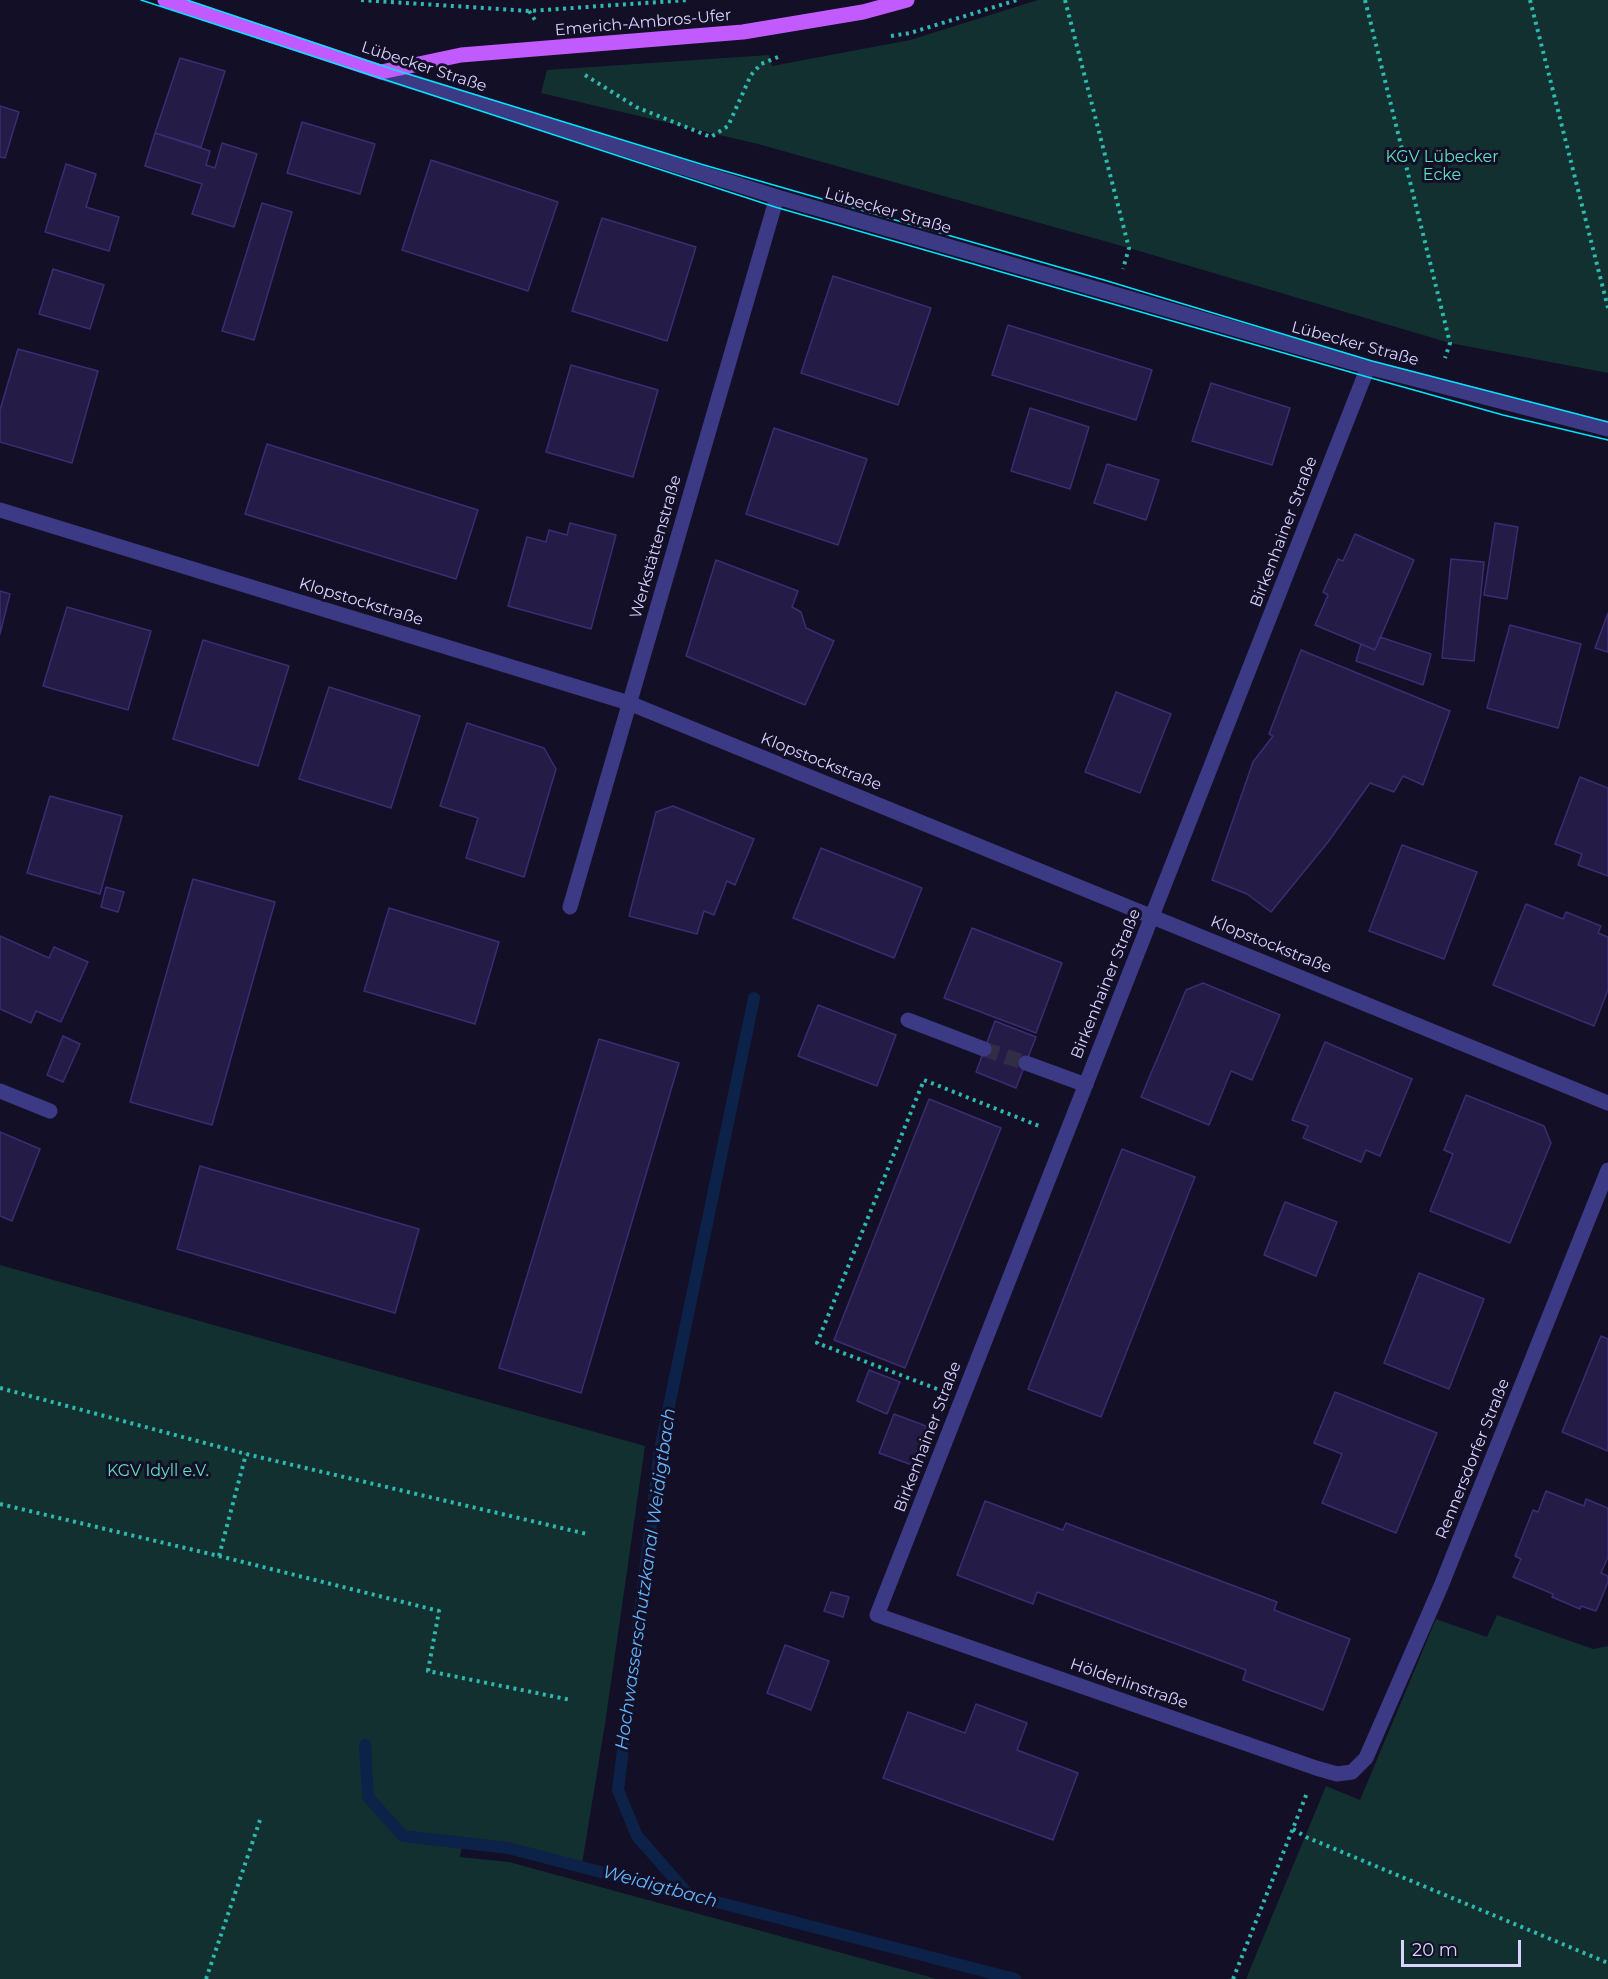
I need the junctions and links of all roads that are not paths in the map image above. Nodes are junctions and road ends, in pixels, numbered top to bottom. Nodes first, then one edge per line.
1 (165, 0) edge
2 (907, 0) edge
3 (381, 72) junction
4 (777, 197) junction
5 (1368, 367) junction
6 (1608, 429) edge
7 (0, 510) edge
8 (629, 703) junction
9 (570, 907) dead end
10 (1152, 916) junction
11 (908, 1020) dead end
12 (984, 1049) tunnel mouth
13 (1026, 1063) tunnel mouth
14 (1086, 1085) junction
15 (0, 1090) edge
16 (1608, 1103) edge
17 (50, 1111) dead end
18 (1608, 1170) edge
19 (877, 1615) joint
20 (1365, 1758) joint

1 - 3 main road, Lübecker Straße
2 - 3 main road, Emerich-Ambros-Ufer
3 - 4 street, Lübecker Straße
4 - 5 street, Lübecker Straße
4 - 8 street, Werkstättenstraße
5 - 6 street, Lübecker Straße
5 - 10 street, Birkenhainer Straße
7 - 8 street, Klopstockstraße
8 - 9 street, Werkstättenstraße
8 - 10 street, Klopstockstraße
10 - 14 street, Birkenhainer Straße
10 - 16 street, Klopstockstraße
11 - 12 street
13 - 14 street
14 - 19 street, Birkenhainer Straße
15 - 17 street
18 - 20 street, Rennersdorfer Straße
19 - 20 street, Hölderlinstraße

